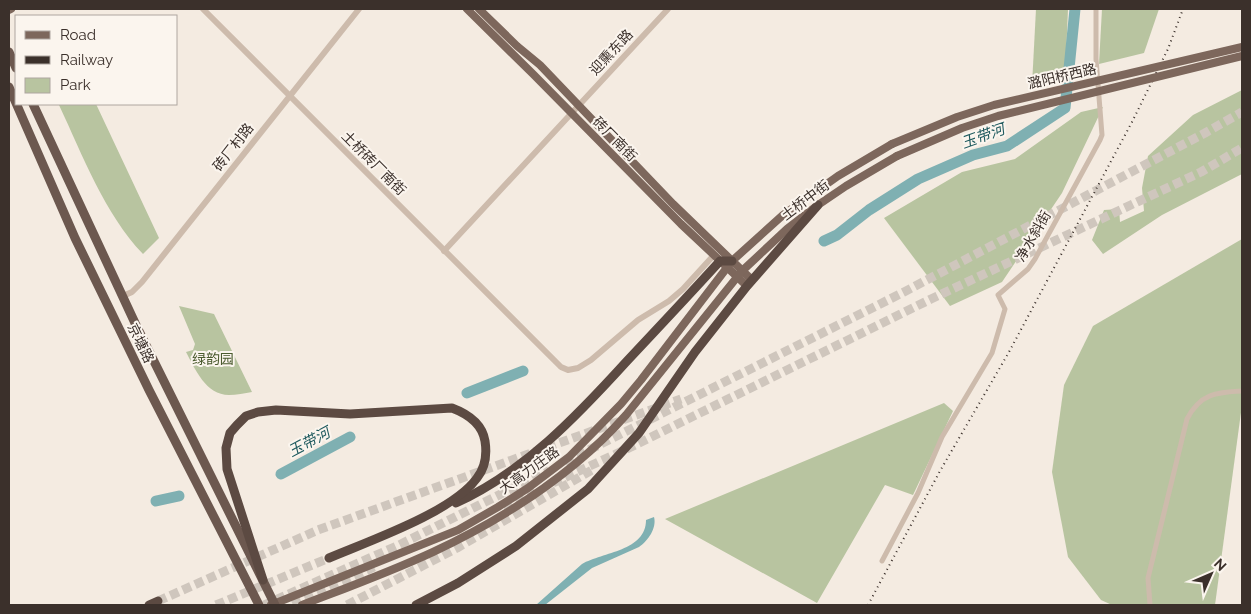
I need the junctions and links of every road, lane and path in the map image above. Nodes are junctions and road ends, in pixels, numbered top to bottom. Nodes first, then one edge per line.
1 (203, 9) edge
2 (359, 9) edge
3 (466, 9) edge
4 (479, 9) edge
5 (668, 9) edge
6 (1096, 9) edge
7 (1242, 47) edge
8 (9, 52) edge
9 (1242, 56) edge
10 (15, 66) edge
11 (9, 87) edge
12 (289, 95) junction
13 (15, 101) edge
14 (17, 105) edge
15 (33, 105) edge
16 (578, 105) junction
17 (572, 112) junction
18 (897, 156) joint
19 (818, 205) junction
20 (444, 251) junction
21 (723, 261) junction
22 (739, 273) junction
23 (749, 283) junction
24 (123, 296) junction
25 (1242, 391) edge
26 (431, 514) junction
27 (330, 558) tunnel mouth
28 (882, 562) dead end
29 (263, 580) junction
30 (158, 601) dead end
31 (149, 605) edge
32 (259, 605) edge
33 (273, 605) edge
34 (302, 605) edge
35 (416, 605) edge
36 (1150, 605) edge

1 - 12 street, 土桥砖厂南街
2 - 12 street, 砖厂村路
3 - 17 main road, 砖厂南街
4 - 16 main road, 砖厂南街
5 - 16 street, 迎熏东路
6 - 28 street, 净水斜街
7 - 21 main road, 潞阳桥西路, bridge
8 - 10 highway
9 - 18 main road, 潞阳桥西路, bridge
11 - 13 highway, 京塘路
12 - 20 street, 土桥砖厂南街
12 - 24 street, 砖厂村路
14 - 32 highway, 京塘路
15 - 24 highway, 京塘路
16 - 17 street, 迎熏东路
16 - 21 main road, 砖厂南街
17 - 20 street, 迎熏东路
17 - 21 main road, 砖厂南街
18 - 19 main road, 土桥中街
19 - 22 main road, 土桥中街
19 - 23 highway
20 - 21 street, 土桥砖厂南街
21 - 22 main road, 砖厂南街
21 - 26 highway
21 - 33 main road, 大高力庄路
22 - 23 main road, 砖厂南街
22 - 34 main road, 大高力庄路
23 - 35 highway
24 - 29 highway, 京塘路
25 - 36 street
26 - 27 highway
26 - 29 highway
29 - 33 highway, 京塘路
30 - 31 highway

